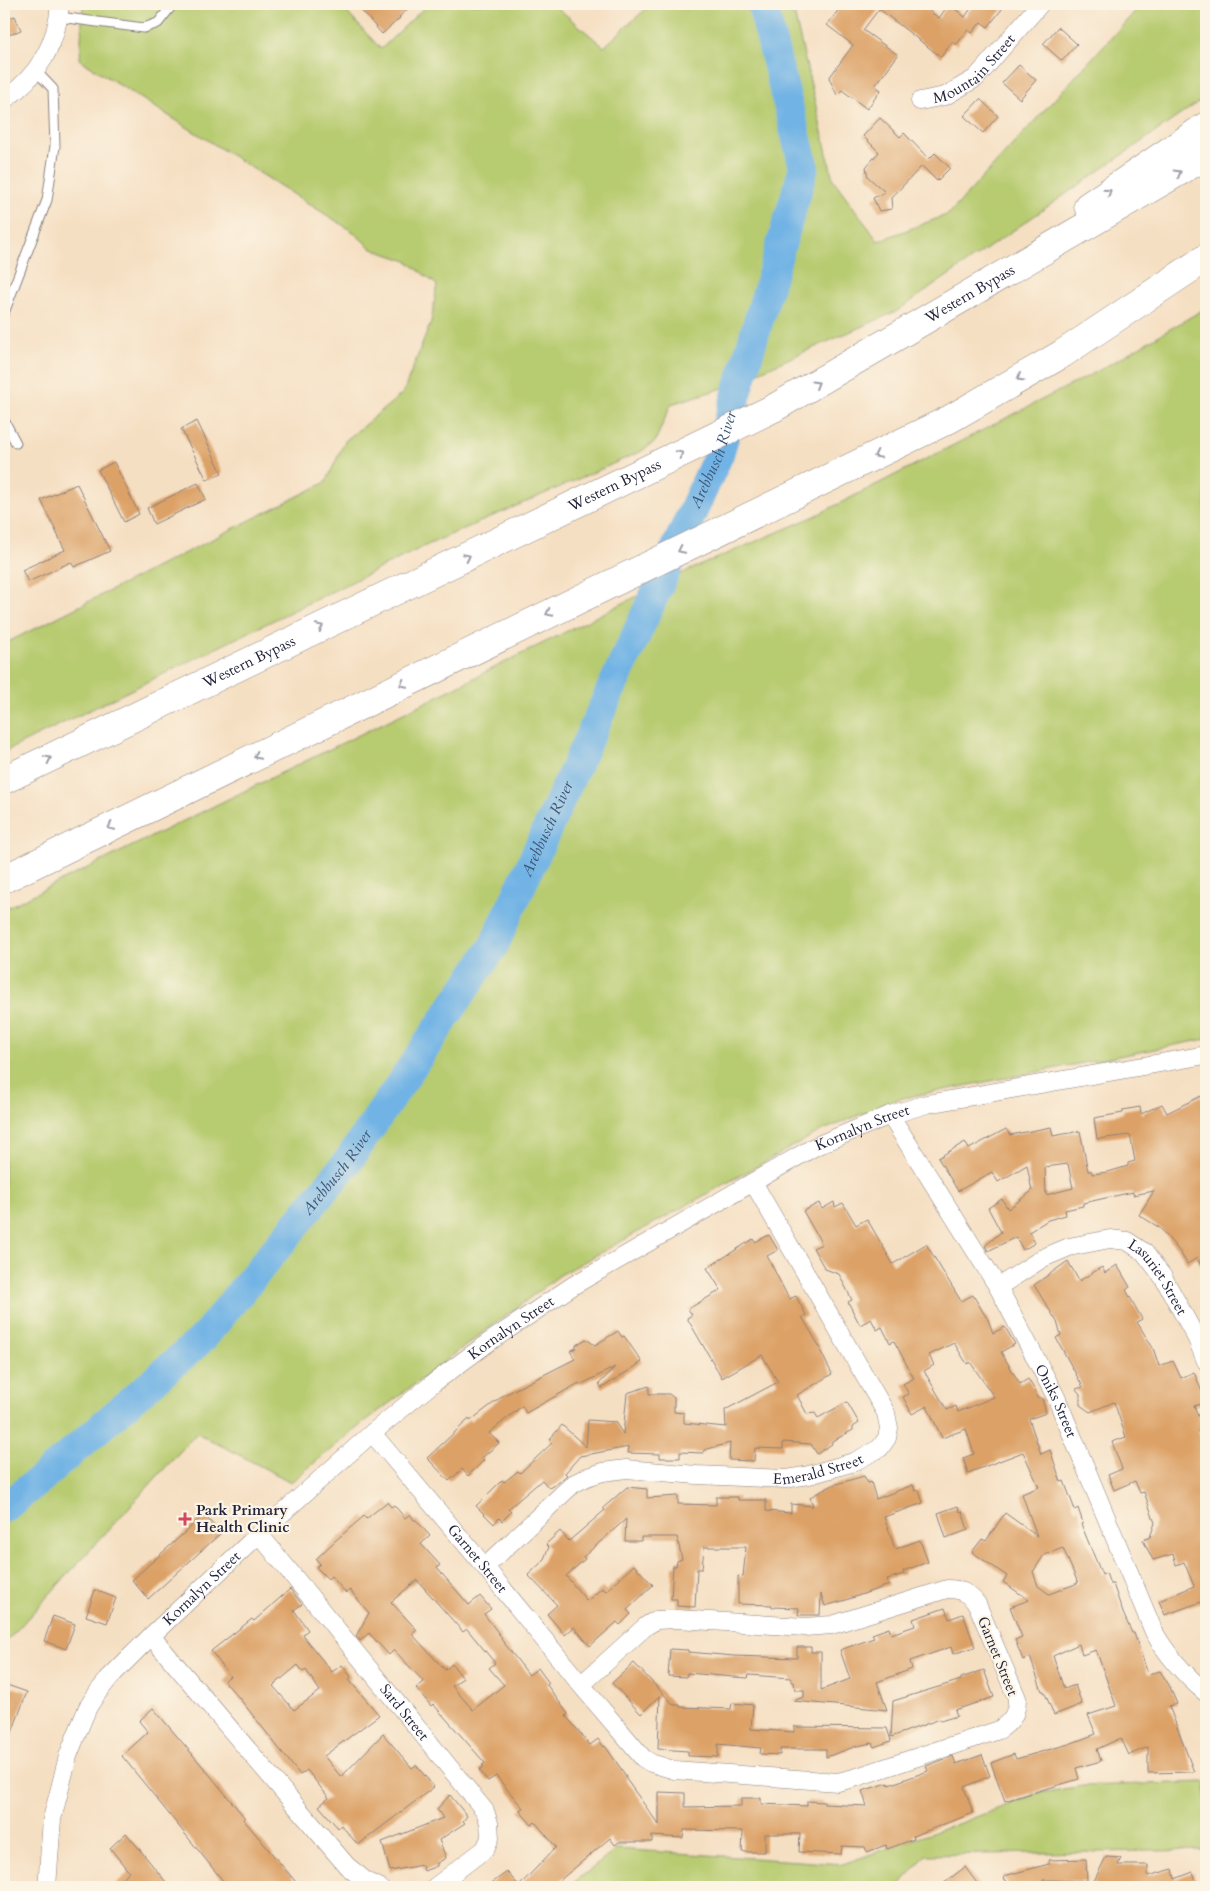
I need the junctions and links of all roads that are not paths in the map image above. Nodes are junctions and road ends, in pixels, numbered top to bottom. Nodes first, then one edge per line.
1 (171, 4) edge
2 (1040, 4) edge
3 (60, 10) edge
4 (36, 71) junction
5 (4, 100) edge
6 (920, 101) dead end
7 (1206, 126) edge
8 (1206, 156) edge
9 (1206, 258) edge
10 (1206, 278) edge
11 (4, 313) edge
12 (894, 338) junction
13 (1062, 354) junction
14 (4, 420) edge
15 (16, 443) dead end
16 (4, 780) edge
17 (4, 879) edge
18 (1206, 1055) edge
19 (890, 1115) junction
20 (753, 1182) junction
21 (998, 1287) junction
22 (1206, 1361) edge
23 (372, 1432) junction
24 (259, 1534) junction
25 (486, 1566) junction
26 (151, 1636) junction
27 (581, 1685) junction
28 (1206, 1693) edge
29 (47, 1887) edge
30 (379, 1887) edge
31 (435, 1887) edge

1 - 3 lane
2 - 6 street, Mountain Street
3 - 4 street
4 - 5 street
4 - 11 lane
12 -> 7 highway
12 -> 8 highway, Western Bypass
9 - 13 highway
10 - 13 highway
16 -> 12 highway, Western Bypass
13 -> 17 highway
14 - 15 lane
18 - 19 street, Kornalyn Street
19 - 20 street, Kornalyn Street
19 - 21 street, Oniks Street
20 - 23 street, Kornalyn Street
20 - 25 street, Emerald Street
21 - 22 street, Lasuriet Street
21 - 28 street, Oniks Street
23 - 24 street, Kornalyn Street
23 - 25 street, Garnet Street
24 - 26 street, Kornalyn Street
24 - 31 street, Sard Street
25 - 27 street, Garnet Street
26 - 29 street, Kornalyn Street
26 - 30 street
27 - 27 street, Garnet Street

